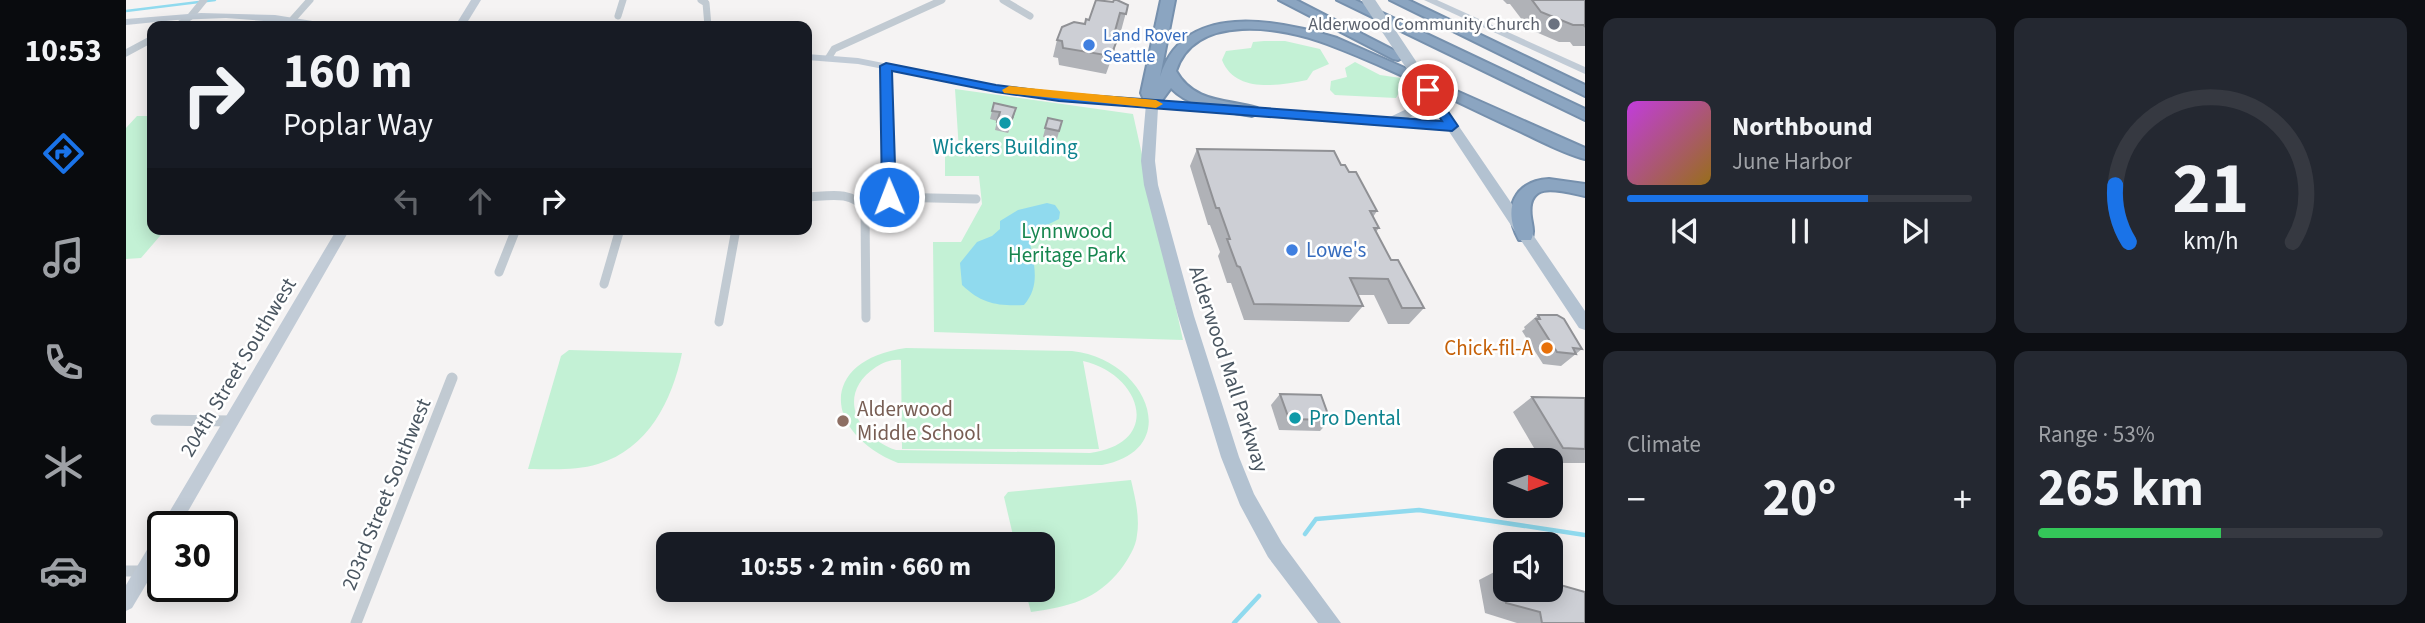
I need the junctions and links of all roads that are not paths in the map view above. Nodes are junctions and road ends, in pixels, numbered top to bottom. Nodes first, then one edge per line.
1 (204, 0) edge
2 (310, 0) edge
3 (476, 0) edge
4 (623, 0) edge
5 (942, 0) edge
6 (1003, 0) edge
7 (1168, 0) edge
8 (1286, 0) edge
9 (1344, 0) edge
10 (1369, 0) edge
11 (1396, 0) edge
12 (1429, 0) edge
13 (703, 1) edge
14 (191, 16) junction
15 (618, 16) dead end
16 (1030, 16) dead end
17 (293, 19) junction
18 (184, 21) edge
19 (302, 21) edge
20 (463, 21) edge
21 (707, 21) edge
22 (126, 22) edge
23 (147, 42) edge
24 (126, 53) edge
25 (812, 57) edge
26 (829, 57) junction
27 (886, 66) junction
28 (1585, 71) edge
29 (1170, 72) junction
30 (1428, 90) junction
31 (1585, 91) edge
32 (1585, 101) edge
33 (1152, 104) junction
34 (1252, 111) junction
35 (1585, 115) edge
36 (1375, 120) junction
37 (1452, 126) junction
38 (1585, 152) edge
39 (1585, 190) edge
40 (812, 197) edge
41 (976, 199) dead end
42 (340, 235) edge
43 (514, 235) edge
44 (618, 235) edge
45 (735, 235) edge
46 (1525, 235) junction
47 (499, 272) dead end
48 (604, 284) dead end
49 (866, 318) dead end
50 (719, 322) dead end
51 (1585, 324) edge
52 (452, 378) dead end
53 (156, 419) dead end
54 (232, 421) junction
55 (179, 511) edge
56 (147, 557) edge
57 (135, 571) edge
58 (126, 602) edge
59 (356, 623) edge
60 (1331, 623) edge

1 - 14 street
2 - 17 street
3 - 20 main road
4 - 15 street
5 - 26 street
6 - 16 street
7 - 33 highway
8 - 38 highway
9 - 35 highway
10 - 30 main road, bridge
10 - 32 highway
11 - 31 highway
12 - 28 main road
13 - 21 street
14 - 17 main road
14 - 18 street
14 - 22 main road
17 - 19 main road
23 - 24 street
25 - 26 main road
26 - 27 main road
27 - 33 main road
27 - 41 street
29 - 33 highway
29 - 34 highway
29 - 38 highway
30 - 36 main road
30 - 37 main road
33 - 34 main road
33 - 60 main road, Alderwood Mall Parkway
34 - 36 main road
36 - 37 main road
37 - 46 main road
39 - 46 highway
40 - 49 street
42 - 54 main road, 204th Street Southwest
43 - 47 street
44 - 48 street
45 - 50 street
46 - 51 main road
52 - 59 street, 203rd Street Southwest
53 - 54 street
54 - 55 main road, 204th Street Southwest
56 - 57 main road
57 - 58 main road

